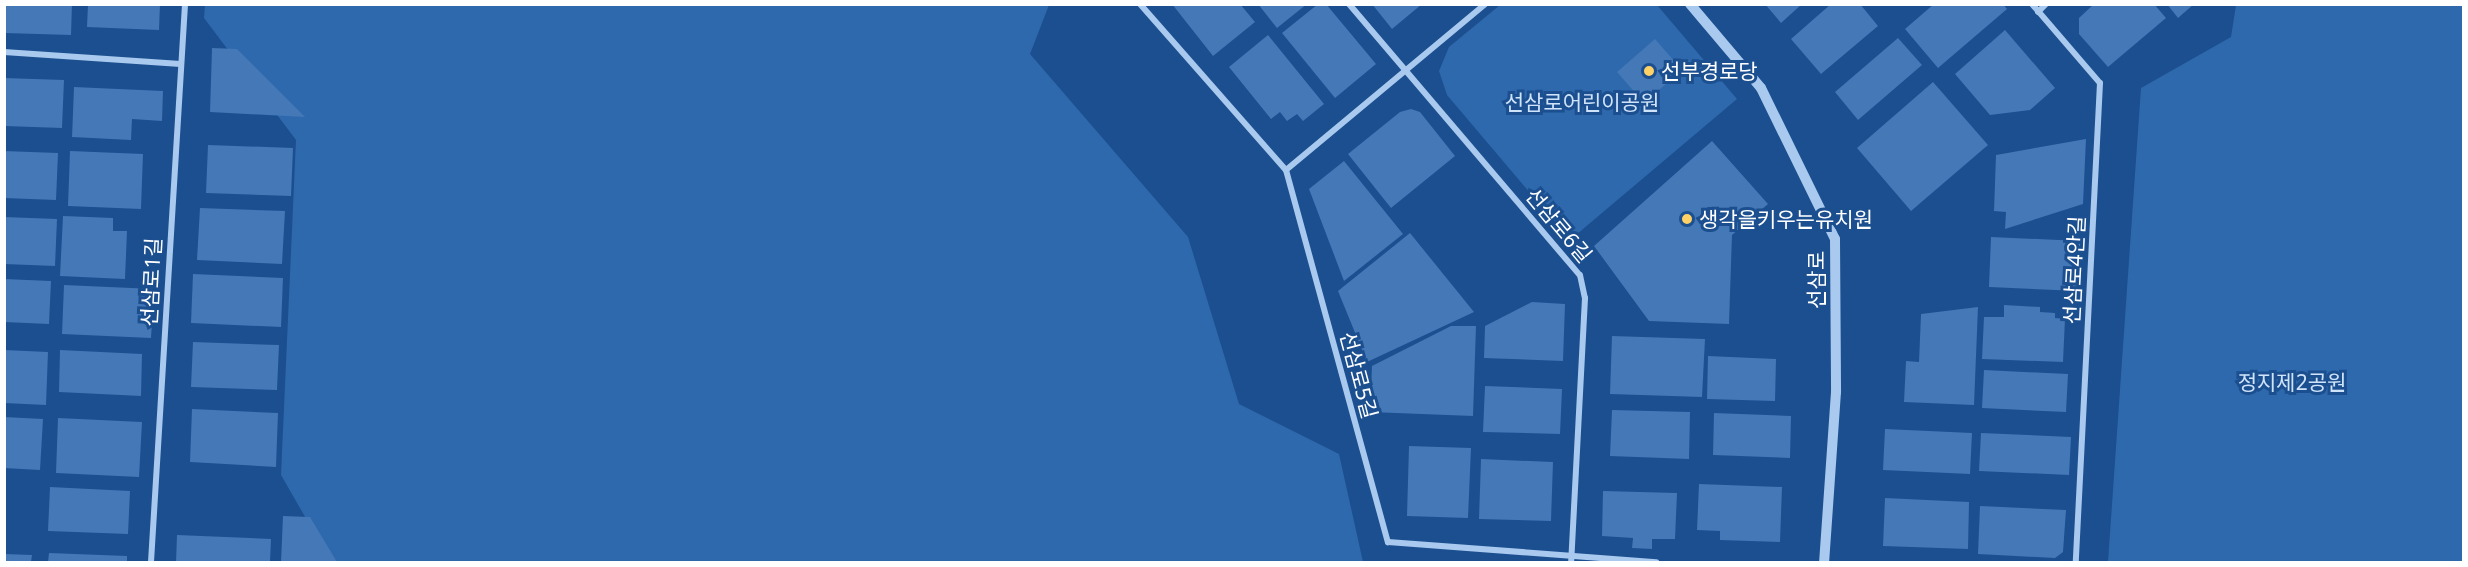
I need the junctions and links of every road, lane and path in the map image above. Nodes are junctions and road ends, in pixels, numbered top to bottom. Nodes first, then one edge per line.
1 (185, 4) edge
2 (1140, 4) edge
3 (1349, 4) edge
4 (1485, 4) edge
5 (1690, 4) edge
6 (2031, 4) edge
7 (2046, 4) edge
8 (2038, 12) junction
9 (4, 52) edge
10 (181, 64) junction
11 (1405, 70) junction
12 (1286, 170) junction
13 (1571, 560) edge
14 (151, 562) edge
15 (1656, 562) edge
16 (1824, 562) edge
17 (2076, 562) edge

1 - 10 street, 선삼로1길
2 - 12 street, 선삼로5길
3 - 11 street, 선삼로6길
4 - 11 street
5 - 16 street, 선삼로
6 - 8 street, 선삼로4안길
7 - 8 street
8 - 17 street, 선삼로4안길
9 - 10 street
10 - 14 street, 선삼로1길
11 - 12 street
11 - 13 street, 선삼로6길
12 - 13 street, 선삼로5길
13 - 15 street, 선삼로5길

